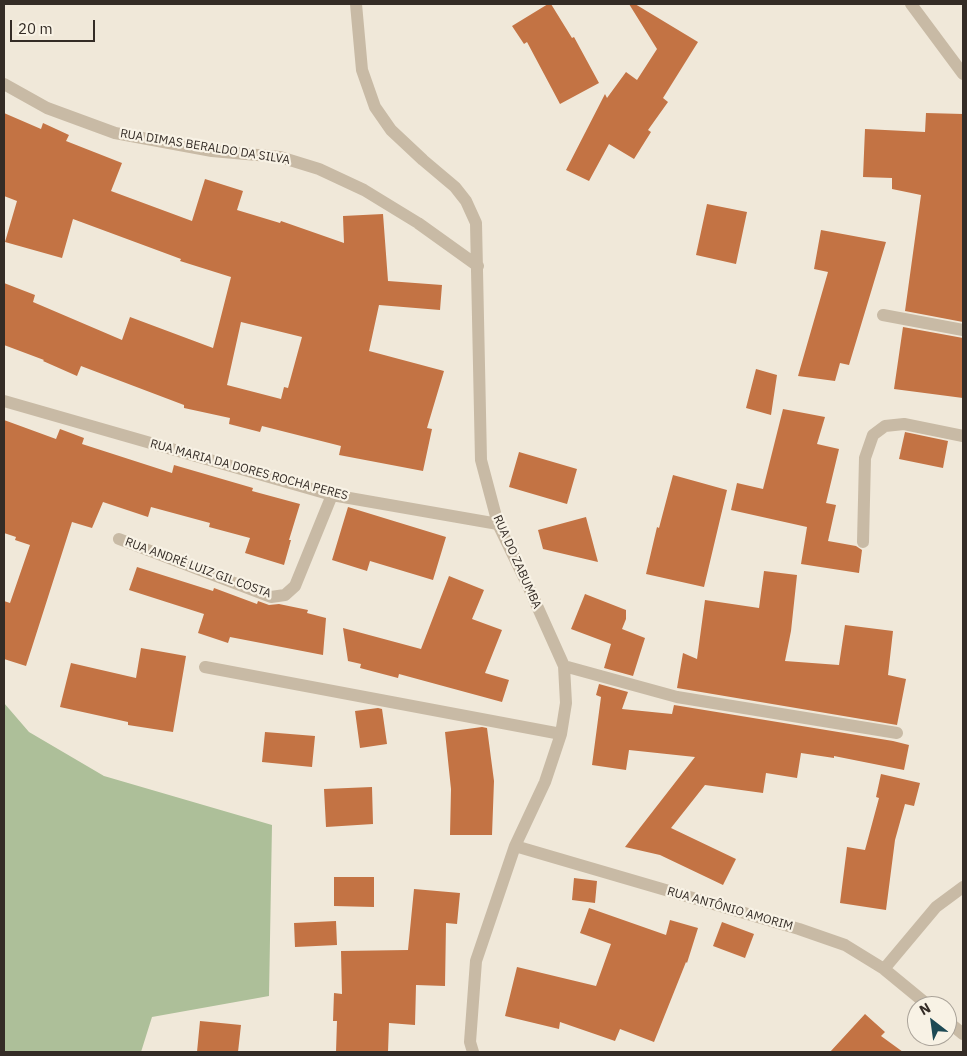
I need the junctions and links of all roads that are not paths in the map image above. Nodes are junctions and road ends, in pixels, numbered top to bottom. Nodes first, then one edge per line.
1 (356, 4) edge
2 (911, 4) edge
3 (963, 74) edge
4 (4, 84) edge
5 (478, 266) junction
6 (883, 315) dead end
7 (963, 330) edge
8 (4, 401) edge
9 (963, 436) edge
10 (332, 495) junction
11 (498, 524) junction
12 (120, 539) dead end
13 (863, 542) dead end
14 (564, 666) junction
15 (205, 667) dead end
16 (897, 733) dead end
17 (560, 734) junction
18 (515, 846) junction
19 (963, 887) edge
20 (884, 969) junction
21 (917, 996) edge
22 (473, 1052) edge

1 - 5 street, RUA DO ZABUMBA
2 - 3 street
4 - 5 street, RUA DIMAS BERALDO DA SILVA
5 - 11 street, RUA DO ZABUMBA
6 - 7 street
8 - 10 street, RUA MARIA DA DORES ROCHA PERES
9 - 13 street
10 - 11 street, RUA MARIA DA DORES ROCHA PERES
10 - 12 street, RUA ANDRÉ LUIZ GIL COSTA
11 - 14 street, RUA DO ZABUMBA
14 - 16 street
14 - 17 street, RUA DO ZABUMBA
15 - 17 street
17 - 18 street, RUA DO ZABUMBA
18 - 20 street, RUA ANTÔNIO AMORIM
18 - 22 street, RUA DO ZABUMBA
19 - 20 street
20 - 21 street, RUA ANTÔNIO AMORIM

